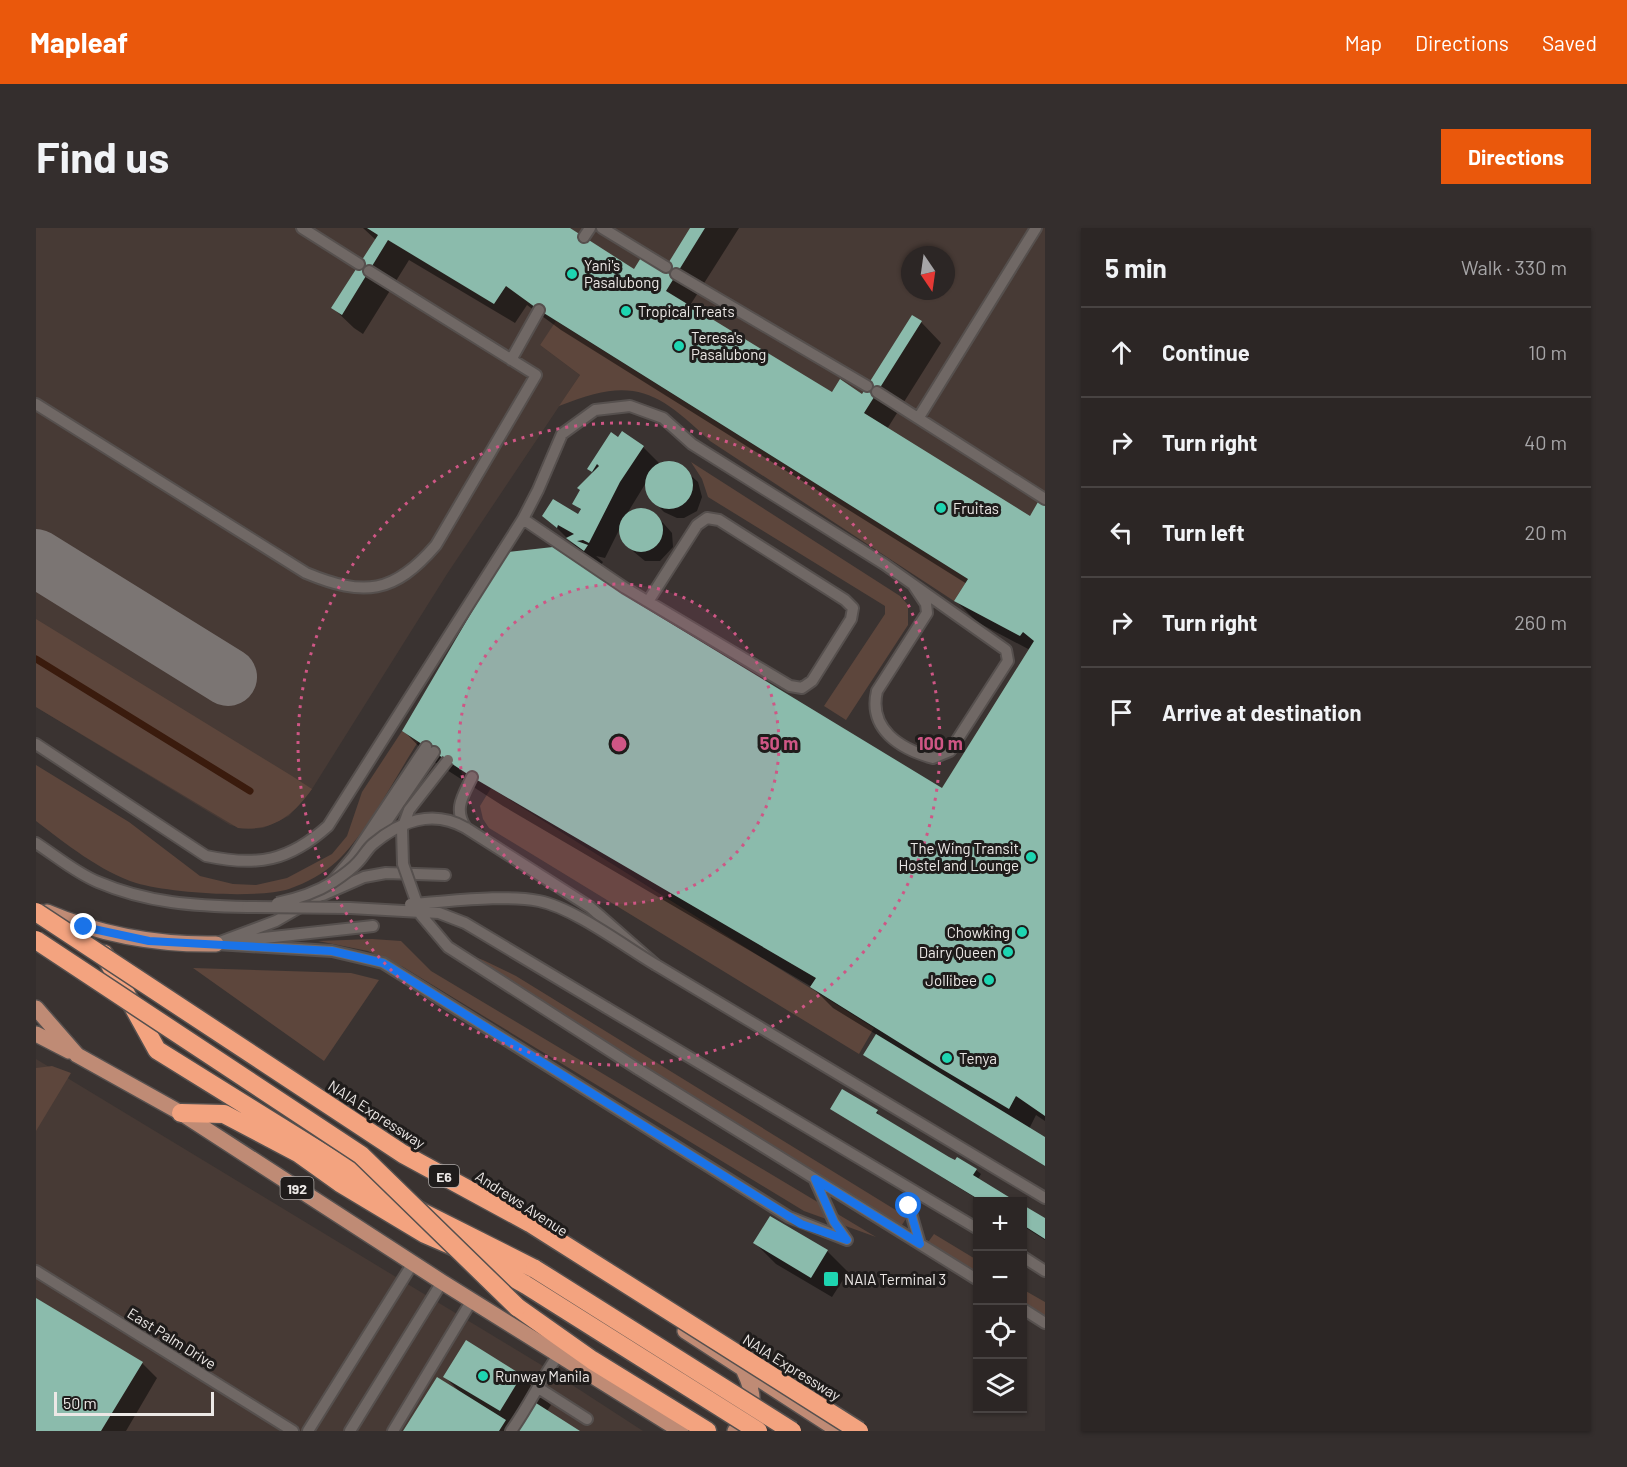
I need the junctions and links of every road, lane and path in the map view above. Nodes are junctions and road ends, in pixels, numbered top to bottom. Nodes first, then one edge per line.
1 (302, 228) edge
2 (602, 228) edge
3 (1036, 228) edge
4 (359, 264) dead end
5 (666, 267) dead end
6 (369, 271) dead end
7 (676, 274) dead end
8 (539, 310) dead end
9 (510, 360) junction
10 (867, 386) dead end
11 (877, 392) dead end
12 (36, 404) edge
13 (919, 417) junction
14 (1045, 499) edge
15 (523, 519) junction
16 (914, 586) junction
17 (649, 600) junction
18 (36, 744) edge
19 (448, 760) dead end
20 (472, 777) dead end
21 (466, 828) junction
22 (36, 843) edge
23 (371, 845) junction
24 (445, 875) dead end
25 (321, 895) junction
26 (247, 907) junction
27 (350, 908) junction
28 (38, 909) edge
29 (373, 926) dead end
30 (36, 940) edge
31 (216, 944) junction
32 (103, 951) junction
33 (656, 965) junction
34 (36, 1008) edge
35 (36, 1034) edge
36 (77, 1055) junction
37 (181, 1113) junction
38 (815, 1179) junction
39 (1045, 1198) edge
40 (909, 1206) dead end
41 (973, 1226) edge
42 (920, 1244) junction
43 (1027, 1260) edge
44 (412, 1263) junction
45 (36, 1270) edge
46 (1045, 1271) edge
47 (973, 1277) edge
48 (442, 1282) junction
49 (472, 1300) junction
50 (1027, 1312) edge
51 (1045, 1323) edge
52 (559, 1354) junction
53 (743, 1369) junction
54 (540, 1389) junction
55 (587, 1419) dead end
56 (672, 1428) edge
57 (293, 1431) edge
58 (308, 1431) edge
59 (350, 1431) edge
60 (393, 1431) edge
61 (511, 1431) edge
62 (707, 1431) edge
63 (735, 1431) edge
64 (758, 1431) edge
65 (792, 1431) edge
66 (839, 1431) edge
67 (859, 1431) edge

1 - 4 lane
2 - 5 lane
3 - 13 lane
6 - 9 lane
7 - 10 lane
8 - 9 lane
9 - 12 lane
11 - 13 lane
13 - 14 lane
15 - 16 lane
15 - 17 lane
15 - 18 lane
16 - 16 lane
17 - 17 lane
19 - 38 lane, bridge
20 - 21 lane
21 - 23 lane, bridge
21 - 33 lane, bridge
22 - 26 lane
23 - 25 lane
23 - 26 lane, bridge
24 - 25 lane
25 - 31 lane
26 - 27 lane, bridge
27 - 33 lane, bridge
27 - 41 lane, bridge
28 - 31 main road
28 - 32 main road, Andrews Avenue
28 - 67 highway, NAIA Expressway / E6, bridge
29 - 31 lane
30 - 62 highway, bridge
31 - 38 lane
32 - 53 main road, Andrews Avenue
32 - 65 highway, bridge
33 - 39 lane
34 - 36 main road, 192
35 - 36 main road
36 - 37 main road, 192
37 - 44 main road, 192
37 - 64 highway, bridge
38 - 42 lane
40 - 42 lane
42 - 47 lane
43 - 46 lane
44 - 48 main road, 192
44 - 58 lane
45 - 57 lane, East Palm Drive
48 - 49 main road, 192
48 - 59 lane
49 - 52 main road, 192
49 - 60 lane
50 - 51 lane
52 - 54 lane
52 - 56 main road, 192
53 - 63 main road
53 - 66 main road, Andrews Avenue
54 - 55 lane
54 - 61 lane

